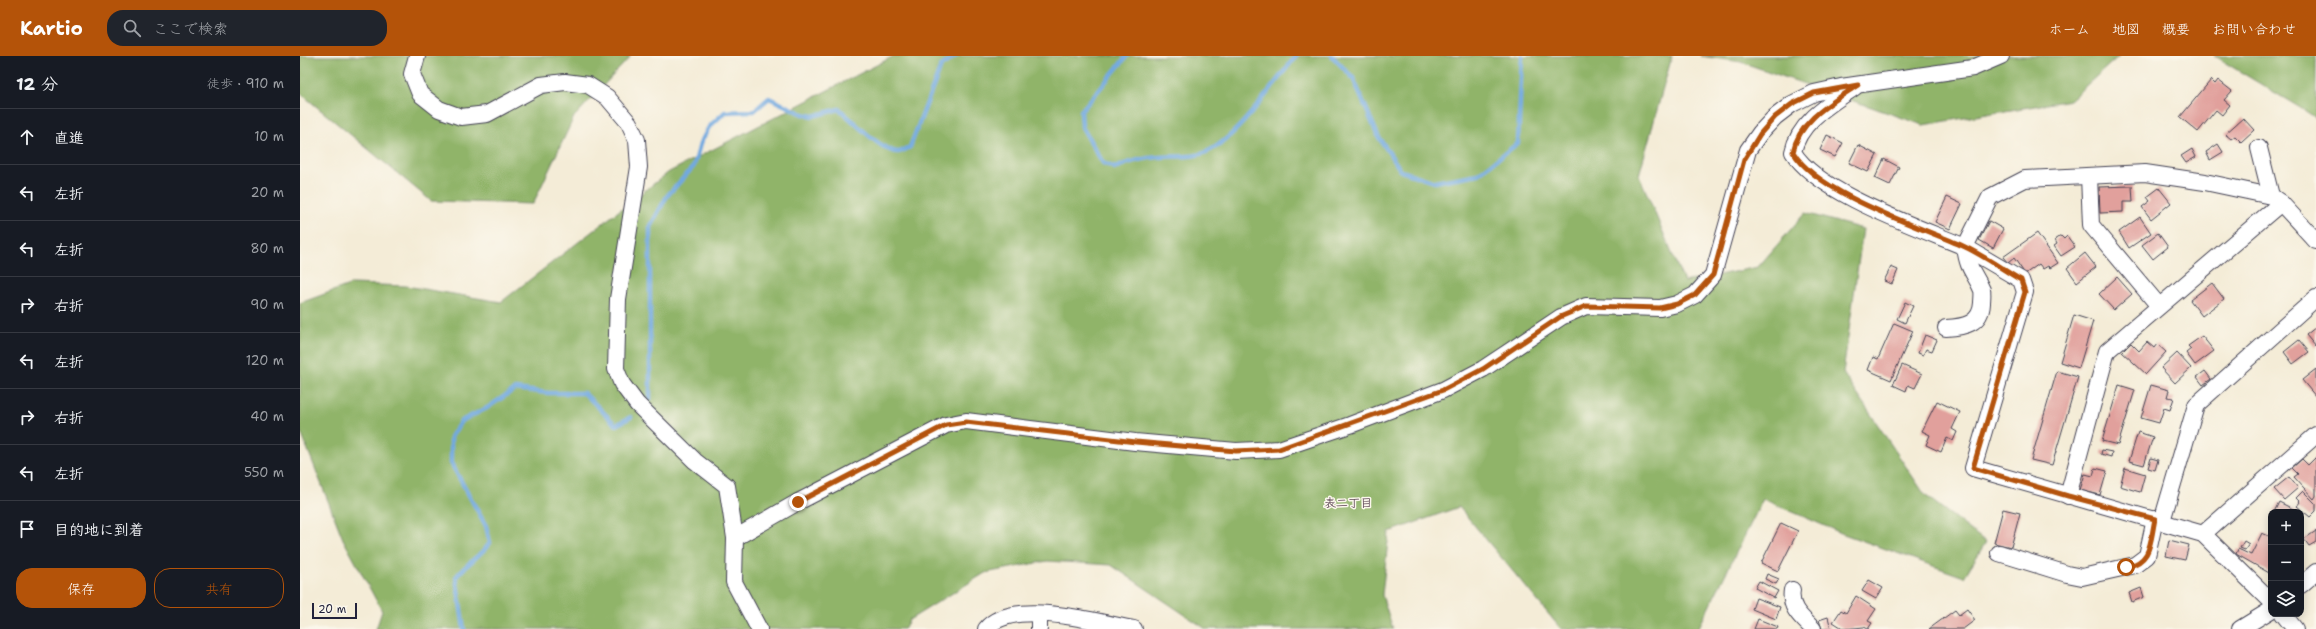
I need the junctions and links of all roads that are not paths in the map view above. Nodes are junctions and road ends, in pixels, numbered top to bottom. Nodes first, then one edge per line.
1 (417, 56) edge
2 (2001, 56) edge
3 (1858, 85) junction
4 (2259, 148) dead end
5 (2089, 176) junction
6 (2276, 199) junction
7 (2316, 241) edge
8 (1965, 247) junction
9 (2316, 298) edge
10 (2159, 306) junction
11 (1946, 328) dead end
12 (2316, 435) edge
13 (2068, 496) junction
14 (2158, 520) junction
15 (2202, 534) junction
16 (735, 538) junction
17 (1999, 553) dead end
18 (2316, 572) edge
19 (2304, 582) edge
20 (1792, 590) dead end
21 (2268, 598) edge
22 (2268, 612) edge
23 (2285, 617) edge
24 (1039, 621) edge
25 (758, 629) edge
26 (986, 629) edge
27 (1134, 629) edge
28 (1813, 629) edge
29 (2240, 629) edge
30 (2295, 629) edge

1 - 16 street
2 - 3 street
3 - 8 street
3 - 16 street
4 - 6 street
5 - 6 street
5 - 8 street
5 - 10 street
6 - 7 street
6 - 10 street
8 - 11 street
8 - 13 street
9 - 14 street
10 - 13 street
12 - 15 street
13 - 14 street
14 - 15 street
14 - 17 street
15 - 21 street
16 - 25 street
18 - 19 street
20 - 28 street
22 - 29 street
23 - 30 street
24 - 26 street
24 - 27 street

